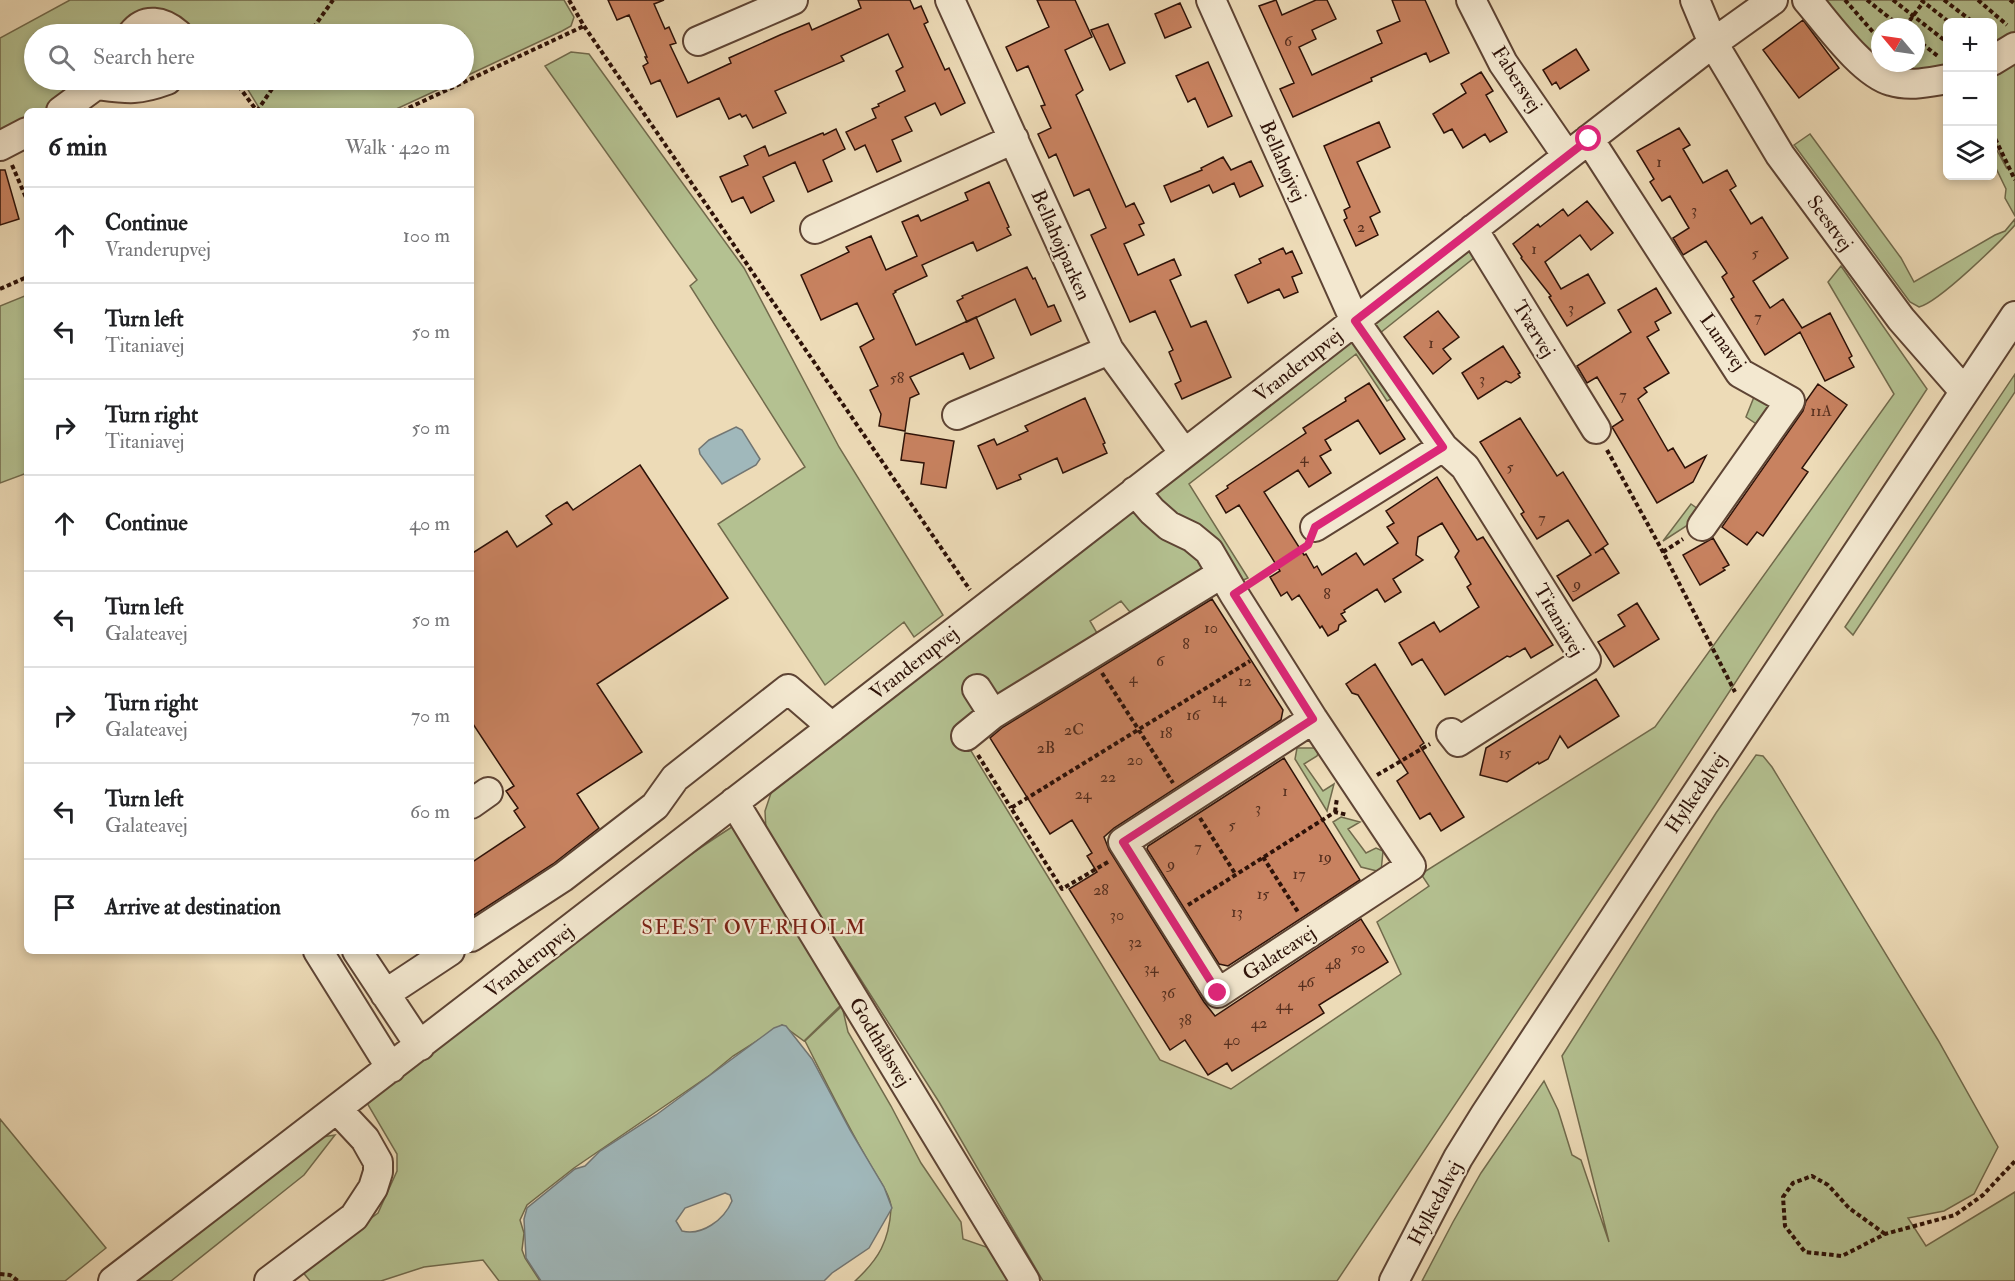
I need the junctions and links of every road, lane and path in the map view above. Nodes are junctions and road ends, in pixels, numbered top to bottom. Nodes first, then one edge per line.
1 (333, 0) edge
2 (569, 0) edge
3 (793, 0) edge
4 (950, 0) edge
5 (1211, 0) edge
6 (1471, 0) edge
7 (1695, 0) edge
8 (1773, 0) edge
9 (1807, 0) edge
10 (1845, 0) edge
11 (1867, 0) edge
12 (1893, 0) edge
13 (1944, 0) edge
14 (1978, 0) edge
15 (2010, 0) edge
16 (1923, 1) edge
17 (2015, 4) edge
18 (1913, 15) junction
19 (1891, 18) edge
20 (1910, 18) edge
21 (1944, 18) edge
22 (1968, 18) edge
23 (144, 24) edge
24 (162, 24) edge
25 (316, 24) edge
26 (584, 26) junction
27 (1871, 30) edge
28 (2013, 38) edge
29 (1943, 40) edge
30 (698, 41) dead end
31 (1713, 43) junction
32 (1925, 49) edge
33 (1997, 56) edge
34 (1943, 68) edge
35 (1944, 72) edge
36 (474, 77) edge
37 (89, 90) edge
38 (241, 90) edge
39 (271, 90) edge
40 (447, 90) edge
41 (65, 108) edge
42 (255, 108) edge
43 (259, 108) edge
44 (408, 108) edge
45 (1014, 140) junction
46 (10, 141) edge
47 (1997, 142) edge
48 (1578, 147) junction
49 (2015, 180) edge
50 (24, 190) edge
51 (1473, 229) junction
52 (814, 230) dead end
53 (24, 278) edge
54 (0, 289) edge
55 (2015, 316) edge
56 (1355, 321) junction
57 (1109, 350) junction
58 (1964, 391) junction
59 (957, 415) dead end
60 (1596, 429) joint
61 (1443, 447) junction
62 (1184, 453) junction
63 (1135, 491) junction
64 (1702, 526) dead end
65 (1315, 527) joint
66 (1228, 584) junction
67 (983, 609) junction
68 (1269, 649) junction
69 (1090, 655) junction
70 (977, 689) dead end
71 (993, 714) junction
72 (1748, 717) junction
73 (1313, 719) junction
74 (832, 728) junction
75 (1139, 731) junction
76 (1451, 733) joint
77 (966, 736) joint
78 (1358, 786) junction
79 (1187, 801) junction
80 (734, 802) junction
81 (1011, 808) junction
82 (1382, 821) junction
83 (1128, 850) junction
84 (1263, 857) junction
85 (1236, 874) junction
86 (1170, 917) junction
87 (1311, 932) junction
88 (474, 935) edge
89 (320, 954) edge
90 (359, 954) edge
91 (445, 954) edge
92 (385, 994) junction
93 (420, 1046) junction
94 (391, 1068) junction
95 (338, 1109) junction
96 (2015, 1161) edge
97 (1885, 1234) junction
98 (0, 1274) edge
99 (18, 1281) edge
100 (113, 1281) edge
101 (269, 1281) edge
102 (1025, 1281) edge
103 (1395, 1281) edge

1 - 25 path
2 - 26 path
3 - 30 street
4 - 45 street, Bellahøjparken
5 - 56 street, Bellahøjvej
6 - 48 street, Fabersvej
7 - 31 street, Seestvej
8 - 31 street
9 - 35 street
10 - 27 path
11 - 19 path
12 - 18 path
13 - 22 path
14 - 28 path
15 - 17 path
16 - 18 path
16 - 21 path
18 - 20 path
18 - 29 path
23 - 24 street
26 - 36 path
26 - 67 path
28 - 33 street
31 - 48 street, Vranderupvej
31 - 58 street, Seestvej
32 - 34 path
37 - 41 street
38 - 42 path
39 - 43 path
40 - 44 path
45 - 52 street
45 - 57 street, Bellahøjparken
46 - 50 path
47 - 49 path
48 - 51 street, Vranderupvej
48 - 64 street, Lunavej
51 - 56 street, Vranderupvej
51 - 60 street, Tværvej
53 - 54 path
55 - 58 street, Hylkedalvej
56 - 61 street, Titaniavej
56 - 62 street, Vranderupvej
57 - 59 street
57 - 62 street, Bellahøjparken
58 - 72 street, Hylkedalvej
60 - 72 path
61 - 65 street
61 - 76 street, Titaniavej
62 - 63 street, Vranderupvej
63 - 66 street, Galateavej
63 - 67 street, Vranderupvej
65 - 66 path
66 - 68 street, Galateavej
66 - 69 street
67 - 74 street, Vranderupvej
68 - 73 street, Galateavej
68 - 75 path
69 - 71 street
69 - 75 path
70 - 71 street
71 - 77 street
72 - 103 street, Hylkedalvej
73 - 78 street, Galateavej
73 - 79 street
74 - 80 street, Vranderupvej
74 - 88 street
75 - 79 path
75 - 81 path
76 - 78 path
77 - 81 path
78 - 82 street, Galateavej
79 - 83 street
79 - 85 path
80 - 93 street, Vranderupvej
80 - 102 street, Godthåbsvej
81 - 83 path
82 - 84 path
82 - 87 street, Galateavej
83 - 86 street, Galateavej
84 - 85 path
84 - 87 path
85 - 86 path
86 - 87 street, Galateavej
89 - 94 street
90 - 92 street
91 - 92 street
92 - 93 street
93 - 94 street, Vranderupvej
94 - 95 street, Vranderupvej
95 - 100 street, Vranderupvej
95 - 101 street
96 - 97 path
97 - 97 path
98 - 99 path

